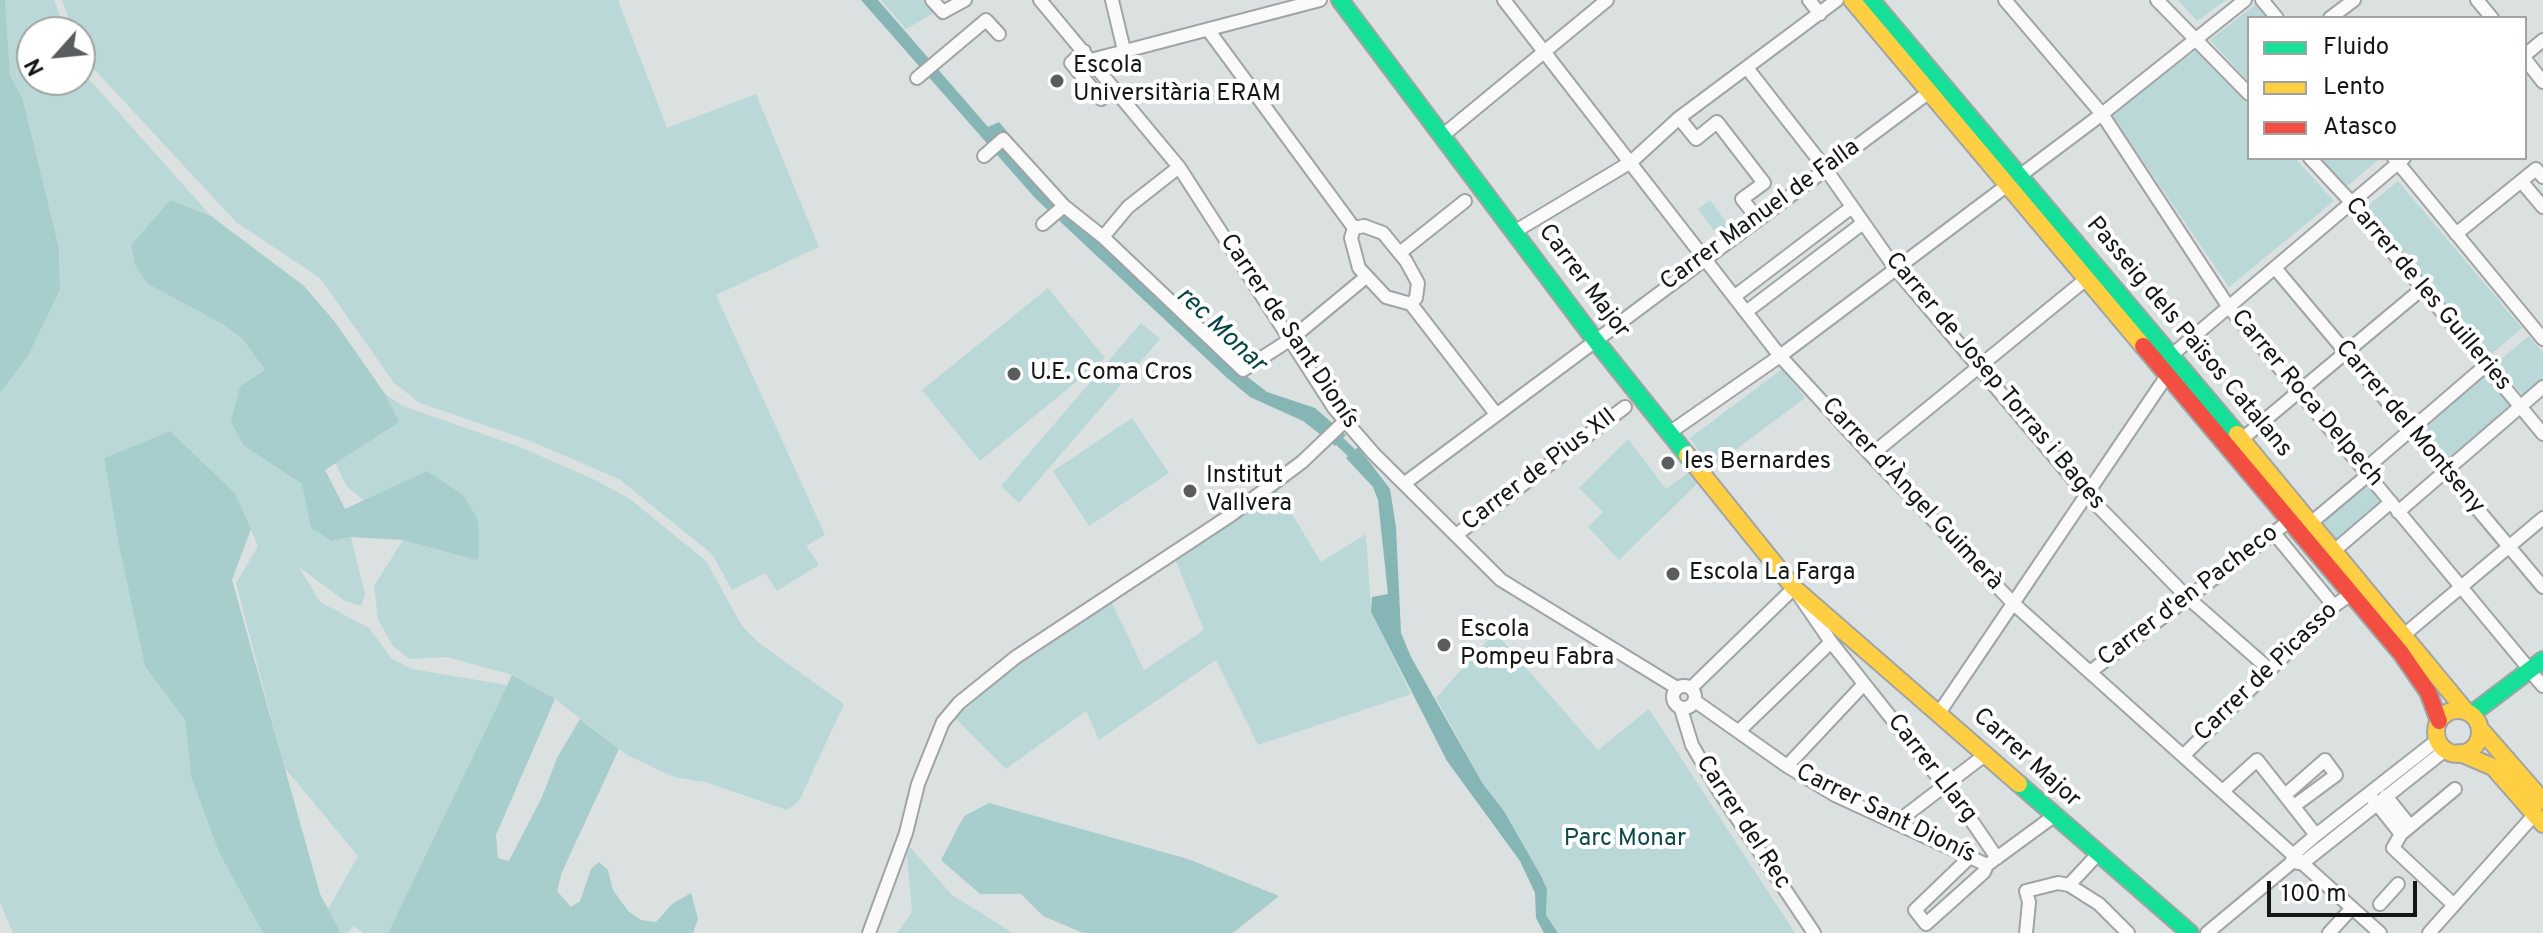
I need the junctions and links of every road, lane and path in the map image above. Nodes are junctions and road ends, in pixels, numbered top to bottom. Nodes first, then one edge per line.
1 (932, 0) edge
2 (965, 0) edge
3 (1040, 0) edge
4 (1112, 0) edge
5 (1268, 0) edge
6 (1320, 0) edge
7 (1340, 0) edge
8 (1504, 0) edge
9 (1607, 0) edge
10 (1809, 0) edge
11 (1837, 0) edge
12 (1852, 0) edge
13 (1871, 0) edge
14 (2005, 0) edge
15 (2157, 0) edge
16 (2245, 0) edge
17 (2262, 0) edge
18 (2354, 0) edge
19 (2477, 0) edge
20 (1277, 12) junction
21 (1820, 14) junction
22 (2275, 16) edge
23 (2333, 16) edge
24 (2490, 16) edge
25 (1209, 31) junction
26 (999, 34) dead end
27 (2195, 38) junction
28 (2543, 40) edge
29 (1123, 46) dead end
30 (1545, 52) junction
31 (1087, 55) junction
32 (2527, 55) edge
33 (2527, 60) edge
34 (1747, 68) junction
35 (920, 75) dead end
36 (2543, 82) edge
37 (2247, 92) edge
38 (1928, 93) junction
39 (1101, 99) dead end
40 (2102, 114) junction
41 (1679, 118) junction
42 (1442, 136) junction
43 (987, 153) dead end
44 (2312, 160) edge
45 (2399, 160) edge
46 (1631, 162) junction
47 (1179, 167) junction
48 (1825, 168) junction
49 (2543, 177) edge
50 (2011, 179) junction
51 (2521, 181) junction
52 (1465, 201) dead end
53 (2352, 203) junction
54 (1064, 206) junction
55 (1852, 207) junction
56 (2543, 207) edge
57 (1757, 218) junction
58 (1047, 221) dead end
59 (1863, 223) junction
60 (1354, 228) junction
61 (1514, 232) junction
62 (2456, 234) junction
63 (1103, 237) junction
64 (1401, 252) junction
65 (1705, 257) junction
66 (1895, 268) junction
67 (2275, 268) junction
68 (1366, 277) junction
69 (2085, 280) junction
70 (2423, 288) junction
71 (1735, 296) junction
72 (1411, 304) junction
73 (2228, 306) junction
74 (1746, 312) junction
75 (2538, 324) edge
76 (1291, 339) junction
77 (2543, 339) edge
78 (1595, 340) junction
79 (2346, 353) junction
80 (2172, 355) junction
81 (1780, 356) junction
82 (1977, 365) junction
83 (2485, 366) junction
84 (2162, 372) junction
85 (2543, 387) edge
86 (2298, 391) junction
87 (2519, 406) junction
88 (1625, 407) dead end
89 (1496, 414) junction
90 (1343, 423) junction
91 (2410, 431) junction
92 (1669, 433) junction
93 (2543, 434) edge
94 (2242, 439) junction
95 (1871, 455) junction
96 (2445, 472) junction
97 (2366, 473) junction
98 (1405, 483) junction
99 (2086, 494) junction
100 (2394, 507) junction
101 (2543, 518) edge
102 (2288, 522) junction
103 (2312, 522) junction
104 (2274, 533) junction
105 (1456, 535) junction
106 (2509, 547) junction
107 (2335, 550) junction
108 (2461, 587) junction
109 (2543, 587) edge
110 (1794, 588) junction
111 (2351, 594) junction
112 (2187, 597) junction
113 (2014, 604) junction
114 (2334, 606) junction
115 (2405, 634) junction
116 (1831, 642) junction
117 (2270, 670) junction
118 (2090, 672) junction
119 (2539, 673) edge
120 (1863, 682) junction
121 (1677, 688) junction
122 (1693, 695) junction
123 (1681, 709) junction
124 (1939, 713) junction
125 (2475, 720) junction
126 (2439, 721) junction
127 (1740, 730) junction
128 (2447, 748) junction
129 (1985, 755) junction
130 (2184, 755) junction
131 (1787, 766) junction
132 (1944, 786) junction
133 (2455, 789) dead end
134 (2224, 790) junction
135 (2285, 795) junction
136 (2378, 798) junction
137 (2294, 806) junction
138 (2540, 813) edge
139 (2054, 816) junction
140 (1897, 822) junction
141 (2405, 830) junction
142 (2316, 835) junction
143 (2097, 855) junction
144 (1970, 857) junction
145 (2296, 860) junction
146 (1992, 862) junction
147 (2406, 876) junction
148 (2069, 885) junction
149 (2454, 905) junction
150 (2352, 908) junction
151 (2373, 912) junction
152 (869, 933) edge
153 (1814, 933) edge
154 (2026, 933) edge
155 (2128, 933) edge
156 (2190, 933) edge
157 (2207, 933) edge
158 (2329, 933) edge
159 (2380, 933) edge
160 (2429, 933) edge

1 - 2 street
3 - 31 street, Carrer de Sant Dionís
4 - 29 street
5 - 20 street
6 - 20 street
7 - 42 main road, Carrer Major
8 - 30 street, Carrer d'Àngel Guimerà
9 - 30 street
10 - 21 street
11 - 21 street
12 - 38 main road
13 - 50 main road, Passeig dels Països Catalans
14 - 40 street, Carrer Roca Delpech
15 - 27 street
16 - 27 street
17 - 22 street
18 - 23 street
19 - 24 street
20 - 25 street
21 - 34 street
25 - 31 street
25 - 60 street
26 - 35 street
27 - 37 street
27 - 40 street
28 - 32 street
30 - 42 street
30 - 46 street, Carrer d'Àngel Guimerà
31 - 39 street
31 - 47 street, Carrer de Sant Dionís
33 - 36 street
34 - 41 street
34 - 48 street, Carrer de Josep Torras i Bages
38 - 48 street, Carrer Manuel de Falla
38 - 50 main road
40 - 50 street
40 - 73 street, Carrer Roca Delpech
41 - 46 street
41 - 57 street
42 - 61 main road, Carrer Major
43 - 54 street
44 - 53 street, Carrer de les Guilleries
45 - 53 street
45 - 62 street
46 - 61 street
46 - 65 street, Carrer d'Àngel Guimerà
47 - 63 street
47 - 76 street, Carrer de Sant Dionís
48 - 55 street, Carrer de Josep Torras i Bages
48 - 57 street, Carrer Manuel de Falla
49 - 51 street
50 - 66 street
50 - 69 main road
50 - 80 main road, Passeig dels Països Catalans
51 - 56 street
51 - 62 street
52 - 64 street
53 - 67 street
53 - 70 street, Carrer de les Guilleries
54 - 58 street
54 - 63 street
55 - 59 street, Carrer de Josep Torras i Bages
55 - 71 street
57 - 65 street, Carrer Manuel de Falla
59 - 66 street, Carrer de Josep Torras i Bages
59 - 74 street
60 - 64 street
60 - 68 street
61 - 78 main road, Carrer Major
62 - 75 street
63 - 76 street
64 - 72 street
65 - 71 street, Carrer d'Àngel Guimerà
65 - 78 street, Carrer Manuel de Falla
66 - 81 street
66 - 82 street, Carrer de Josep Torras i Bages
67 - 73 street
67 - 79 street, Carrer del Montseny
68 - 72 street
68 - 76 street
69 - 82 street
69 - 84 main road
70 - 79 street
70 - 83 street, Carrer de les Guilleries
71 - 74 street, Carrer d'Àngel Guimerà
72 - 89 street
73 - 80 street
73 - 86 street, Carrer Roca Delpech
74 - 81 street, Carrer d'Àngel Guimerà
75 - 77 street
76 - 90 street, Carrer de Sant Dionís
78 - 89 street, Carrer Manuel de Falla
78 - 92 main road, Carrer Major
79 - 86 street
79 - 91 street, Carrer del Montseny
80 - 84 street
80 - 94 main road, Passeig dels Països Catalans
81 - 92 street
81 - 95 street, Carrer d'Àngel Guimerà
82 - 95 street
82 - 99 street, Carrer de Josep Torras i Bages
83 - 87 street, Carrer de les Guilleries
83 - 91 street
84 - 99 street
84 - 102 main road
85 - 87 street
86 - 94 street
86 - 97 street, Carrer Roca Delpech
87 - 93 street, Carrer de les Guilleries
87 - 96 street
88 - 105 street, Carrer de Pius XII
89 - 98 street, Carrer Manuel de Falla
90 - 98 street, Carrer de Sant Dionís
90 - 152 street
91 - 96 street, Carrer del Montseny
91 - 97 street
92 - 110 main road, Carrer Major
94 - 103 main road, Passeig dels Països Catalans
95 - 113 street, Carrer d'Àngel Guimerà
96 - 100 street
96 - 106 street, Carrer del Montseny
97 - 100 street, Carrer Roca Delpech
97 - 103 street
98 - 105 street, Carrer de Sant Dionís
99 - 112 street, Carrer de Josep Torras i Bages
99 - 113 street
100 - 107 street
100 - 108 street, Carrer Roca Delpech
101 - 106 street
102 - 104 street, Carrer d'en Pacheco
102 - 111 main road
103 - 107 main road, Passeig dels Països Catalans
104 - 112 street, Carrer d'en Pacheco
104 - 114 street
105 - 121 street, Carrer de Sant Dionís
106 - 108 street
106 - 109 street, Carrer del Montseny
107 - 115 main road, Passeig dels Països Catalans
108 - 115 street
108 - 119 street, Carrer Roca Delpech
110 - 116 street, Carrer Major
110 - 122 street
110 - 124 main road, Carrer Major
111 - 114 street, Carrer de Picasso
111 - 126 main road
112 - 117 street, Carrer de Josep Torras i Bages
112 - 118 street, Carrer d'en Pacheco
113 - 118 street, Carrer d'Àngel Guimerà
113 - 124 street
114 - 117 street, Carrer de Picasso
115 - 125 main road, Passeig dels Països Catalans
116 - 120 street, Carrer Major
116 - 127 street
117 - 130 street, Carrer de Picasso
118 - 130 street, Carrer d'Àngel Guimerà
119 - 125 main road
120 - 131 street
120 - 132 street, Carrer Llarg
121 - 122 street
121 - 123 street, Carrer del Rec
122 - 123 street
122 - 127 street, Carrer Sant Dionís
123 - 153 street, Carrer del Rec
124 - 129 main road, Carrer Major
125 - 126 main road
125 - 128 main road
125 - 138 main road, Passeig dels Països Catalans
126 - 128 main road
127 - 131 street, Carrer Sant Dionís
128 - 136 street
128 - 138 main road
129 - 132 street
129 - 139 main road, Carrer Major
130 - 134 street, Carrer d'Àngel Guimerà
131 - 140 street, Carrer Sant Dionís
132 - 140 street
132 - 146 street, Carrer Llarg
133 - 141 street
134 - 135 street
134 - 145 street, Carrer d'Àngel Guimerà
135 - 137 street
135 - 137 street
136 - 141 street
136 - 142 street
136 - 145 street
137 - 142 street
138 - 149 street
139 - 143 main road, Carrer Major
139 - 146 street
140 - 144 street, Carrer Sant Dionís
141 - 147 street
142 - 145 street
143 - 148 street
143 - 156 main road, Carrer Major
144 - 146 street, Carrer Sant Dionís
144 - 146 street
145 - 150 street, Carrer d'Àngel Guimerà
145 - 157 street
147 - 149 street
147 - 151 street
148 - 154 street
148 - 155 street
149 - 160 street
150 - 151 street, Carrer d'Àngel Guimerà
150 - 158 street
151 - 159 street, Carrer d'Àngel Guimerà

